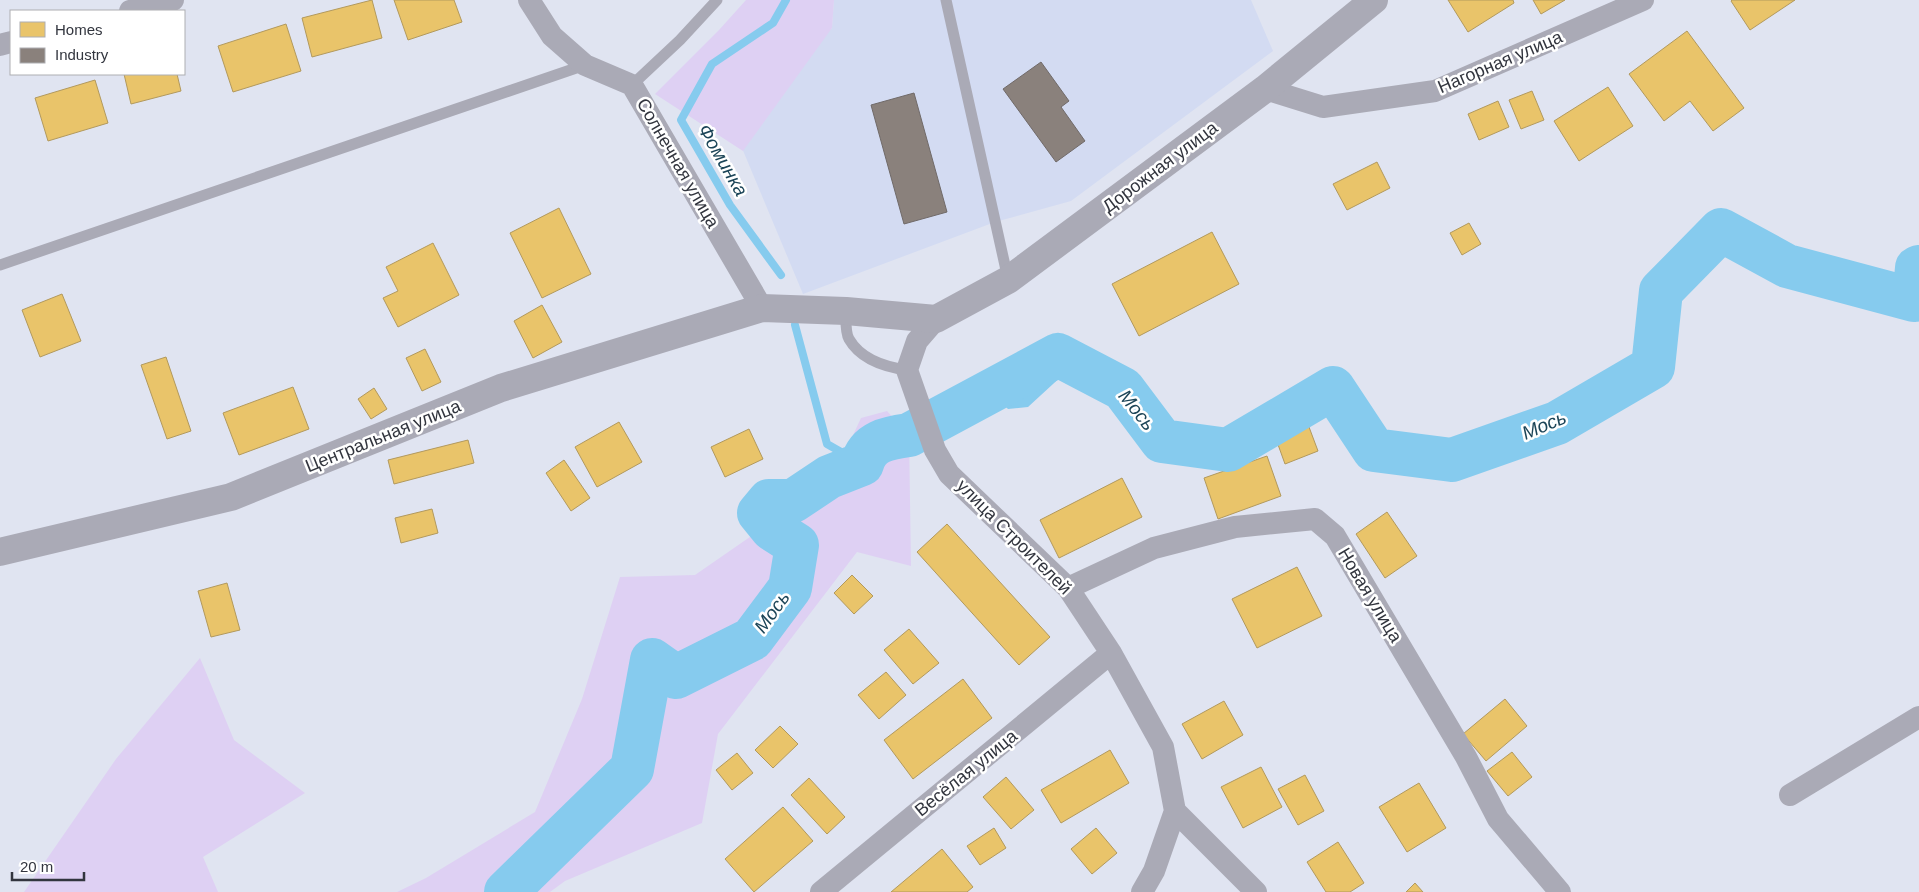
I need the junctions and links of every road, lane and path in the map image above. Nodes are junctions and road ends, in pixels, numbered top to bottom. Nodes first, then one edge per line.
1 (173, 0) edge
2 (529, 0) edge
3 (717, 0) edge
4 (946, 0) edge
5 (1374, 0) edge
6 (1643, 0) edge
7 (134, 10) edge
8 (585, 65) junction
9 (632, 85) junction
10 (1265, 90) junction
11 (0, 265) edge
12 (1008, 280) junction
13 (762, 308) junction
14 (846, 311) junction
15 (936, 319) junction
16 (907, 370) junction
17 (0, 552) edge
18 (1068, 588) junction
19 (1111, 653) junction
20 (1919, 717) edge
21 (1790, 795) dead end
22 (1175, 811) junction
23 (821, 892) edge
24 (1142, 892) edge
25 (1256, 892) edge
26 (1560, 892) edge

1 - 7 street
2 - 8 street, Солнечная улица
3 - 9 lane
4 - 12 lane
5 - 10 street, Дорожная улица
6 - 10 street, Нагорная улица
8 - 9 street, Солнечная улица
8 - 11 lane
9 - 13 street, Солнечная улица
10 - 12 street, Дорожная улица
12 - 15 street, Дорожная улица
13 - 14 street, Центральная улица
13 - 17 street, Центральная улица
14 - 15 street, Центральная улица
14 - 16 lane
15 - 16 street
16 - 18 street, улица Строителей
18 - 19 street, улица Строителей
18 - 26 street, Новая улица
19 - 22 street, улица Строителей
19 - 23 street, Весёлая улица
20 - 21 street
22 - 24 street, улица Строителей
22 - 25 street

